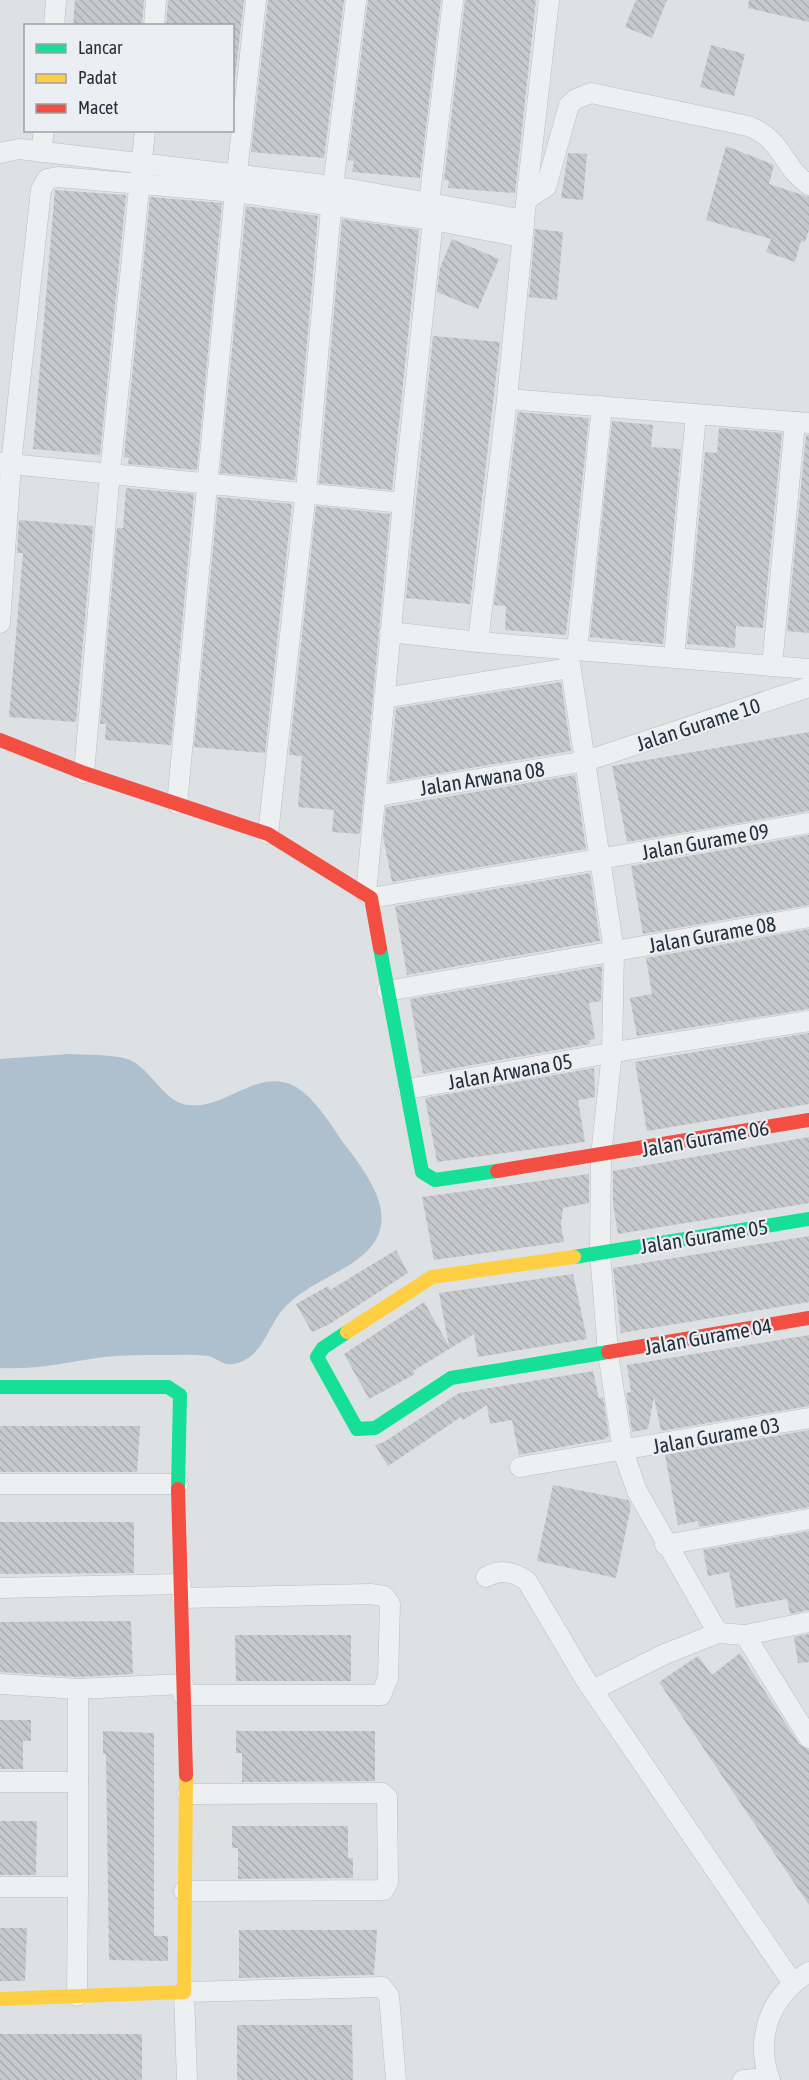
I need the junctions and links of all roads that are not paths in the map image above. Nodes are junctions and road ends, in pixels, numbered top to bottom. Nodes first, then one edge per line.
1 (56, 0) edge
2 (156, 0) edge
3 (256, 0) edge
4 (356, 0) edge
5 (453, 0) edge
6 (549, 0) edge
7 (54, 24) edge
8 (154, 24) edge
9 (44, 132) edge
10 (145, 132) edge
11 (41, 152) junction
12 (0, 153) edge
13 (142, 162) junction
14 (236, 182) junction
15 (141, 183) junction
16 (809, 185) edge
17 (333, 186) junction
18 (527, 199) junction
19 (332, 208) junction
20 (431, 212) junction
21 (523, 229) junction
22 (507, 399) junction
23 (602, 406) junction
24 (696, 414) junction
25 (802, 423) edge
26 (6, 463) edge
27 (110, 473) junction
28 (206, 483) junction
29 (306, 491) junction
30 (403, 503) junction
31 (0, 623) edge
32 (390, 632) junction
33 (477, 642) junction
34 (572, 656) junction
35 (674, 658) junction
36 (772, 666) junction
37 (809, 669) edge
38 (809, 687) edge
39 (384, 698) junction
40 (0, 740) edge
41 (586, 761) junction
42 (84, 773) junction
43 (377, 796) junction
44 (177, 804) junction
45 (809, 823) edge
46 (268, 834) junction
47 (601, 859) junction
48 (369, 895) junction
49 (809, 917) edge
50 (614, 951) junction
51 (387, 991) junction
52 (809, 1021) edge
53 (612, 1052) junction
54 (408, 1089) junction
55 (809, 1120) edge
56 (601, 1156) junction
57 (809, 1219) edge
58 (600, 1253) junction
59 (809, 1318) edge
60 (608, 1353) junction
61 (0, 1387) edge
62 (809, 1418) edge
63 (623, 1451) junction
64 (520, 1467) dead end
65 (178, 1484) junction
66 (0, 1485) edge
67 (809, 1519) edge
68 (665, 1545) junction
69 (486, 1577) dead end
70 (0, 1588) edge
71 (182, 1591) junction
72 (809, 1622) edge
73 (718, 1633) junction
74 (745, 1635) junction
75 (0, 1683) edge
76 (78, 1689) junction
77 (183, 1690) junction
78 (593, 1690) junction
79 (806, 1729) edge
80 (0, 1782) edge
81 (78, 1782) junction
82 (187, 1794) junction
83 (0, 1887) edge
84 (78, 1887) junction
85 (184, 1891) junction
86 (809, 1972) edge
87 (792, 1982) junction
88 (184, 1992) junction
89 (77, 1996) junction
90 (0, 1999) edge
91 (770, 2079) edge
92 (187, 2080) edge
93 (396, 2080) edge
94 (743, 2080) edge

1 - 7 street
2 - 8 street
3 - 14 street
4 - 17 street
5 - 20 street
6 - 18 street
9 - 11 street
10 - 13 street
11 - 12 street
11 - 13 street
13 - 14 street
13 - 15 street
14 - 15 street
14 - 17 street
14 - 19 street
14 - 28 street
15 - 26 street
15 - 27 street
16 - 18 street
17 - 19 street
17 - 20 street
18 - 21 street
19 - 20 street
19 - 29 street
20 - 21 street
20 - 30 street
21 - 22 street
22 - 23 street
22 - 33 street
23 - 24 street
23 - 34 street
24 - 25 street
24 - 35 street
25 - 36 street
26 - 27 street
26 - 31 street
27 - 28 street
27 - 42 street
28 - 29 street
28 - 44 street
29 - 30 street
29 - 46 street
30 - 32 street
32 - 33 street
32 - 39 street
33 - 34 street
34 - 35 street
34 - 39 street
34 - 41 street
35 - 36 street
36 - 37 street
38 - 41 street, Jalan Gurame 10
39 - 43 street
40 - 42 street
41 - 43 street, Jalan Arwana 08
41 - 47 street
42 - 44 street
43 - 48 street
44 - 46 street
45 - 47 street, Jalan Gurame 09
46 - 48 street
47 - 48 street, Jalan Gurame 09
47 - 50 street
48 - 51 street, Jalan Gurame 06
49 - 50 street, Jalan Gurame 08
50 - 51 street, Jalan Gurame 08
50 - 53 street
51 - 54 street, Jalan Gurame 06
52 - 53 street, Jalan Arwana 05
53 - 54 street, Jalan Arwana 05
53 - 56 street
54 - 56 street, Jalan Gurame 06
55 - 56 street, Jalan Gurame 06
56 - 58 street
57 - 58 street, Jalan Gurame 05
58 - 60 street
58 - 60 street, Jalan Gurame 05
59 - 60 street, Jalan Gurame 04
60 - 63 street
61 - 65 street
62 - 63 street, Jalan Gurame 03
63 - 64 street, Jalan Gurame 03
63 - 68 street
65 - 66 street
65 - 71 street
67 - 68 street
68 - 73 street
69 - 78 street
70 - 71 street
71 - 77 street
71 - 77 street
72 - 74 street
73 - 74 street
73 - 78 street
74 - 79 street
75 - 76 street
76 - 77 street
76 - 81 street
77 - 82 street
78 - 87 street
80 - 81 street
81 - 84 street
82 - 85 street
82 - 85 street
83 - 84 street
84 - 89 street
85 - 88 street
86 - 87 street
87 - 91 street
88 - 89 street
88 - 92 street
88 - 93 street
89 - 90 street
91 - 94 street

